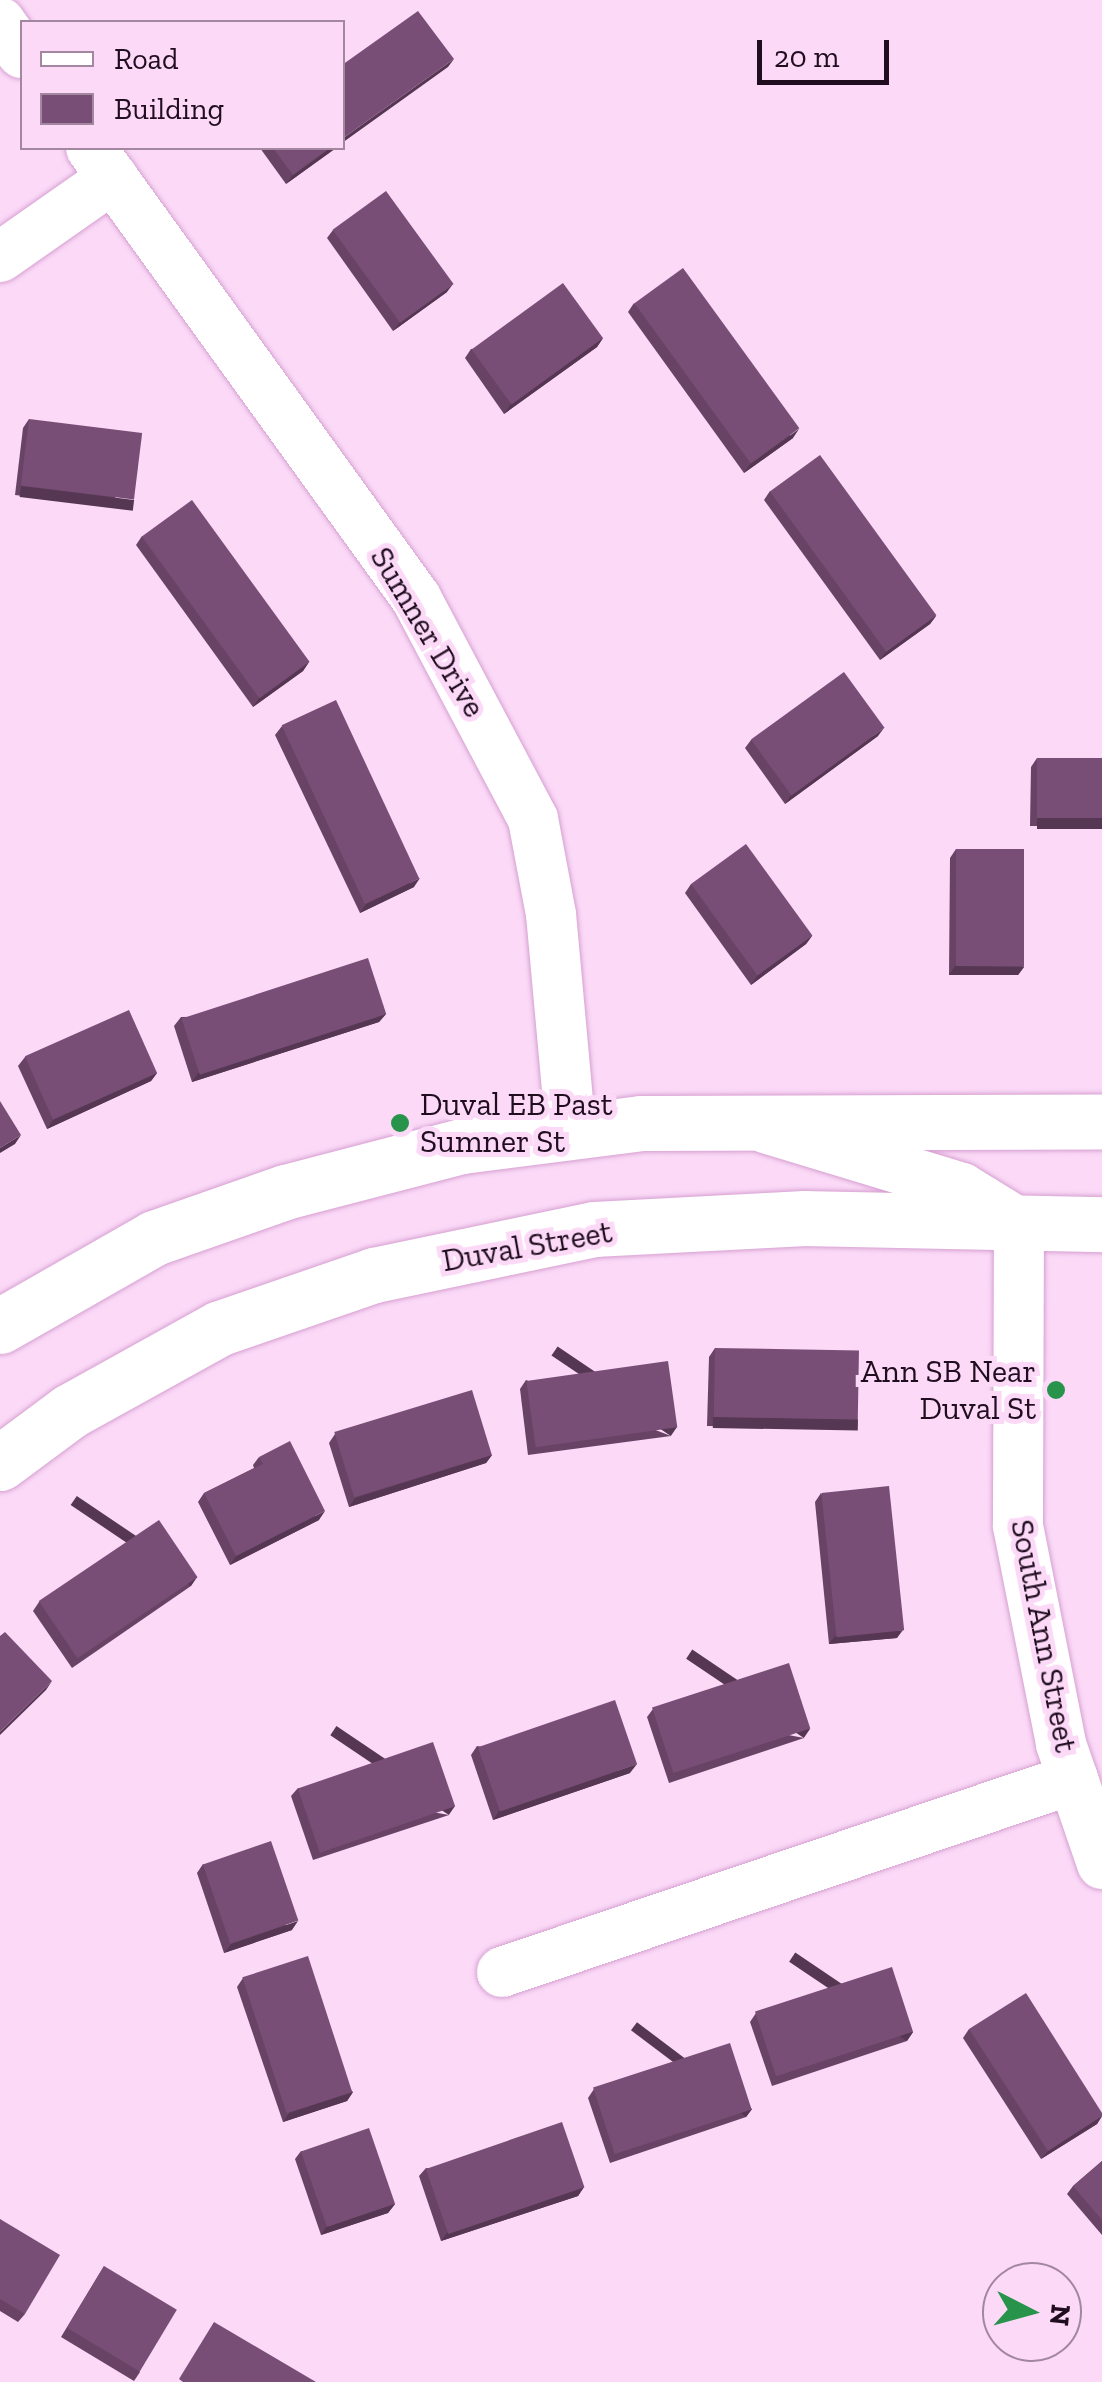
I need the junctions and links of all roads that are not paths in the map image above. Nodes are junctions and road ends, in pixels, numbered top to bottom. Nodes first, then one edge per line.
1 (0, 22) edge
2 (20, 50) edge
3 (102, 163) edge
4 (0, 257) edge
5 (1102, 1121) edge
6 (747, 1122) junction
7 (571, 1132) junction
8 (1019, 1223) junction
9 (1102, 1224) edge
10 (0, 1326) edge
11 (0, 1464) edge
12 (1073, 1779) junction
13 (1102, 1864) edge
14 (502, 1972) dead end

1 - 2 street
3 - 4 street
3 - 7 street, Sumner Drive
5 - 6 street
6 - 7 street
6 - 8 street
7 - 10 street
8 - 9 street, Duval Street
8 - 11 street, Duval Street
8 - 12 street, South Ann Street
12 - 13 street, South Ann Street
12 - 14 street

